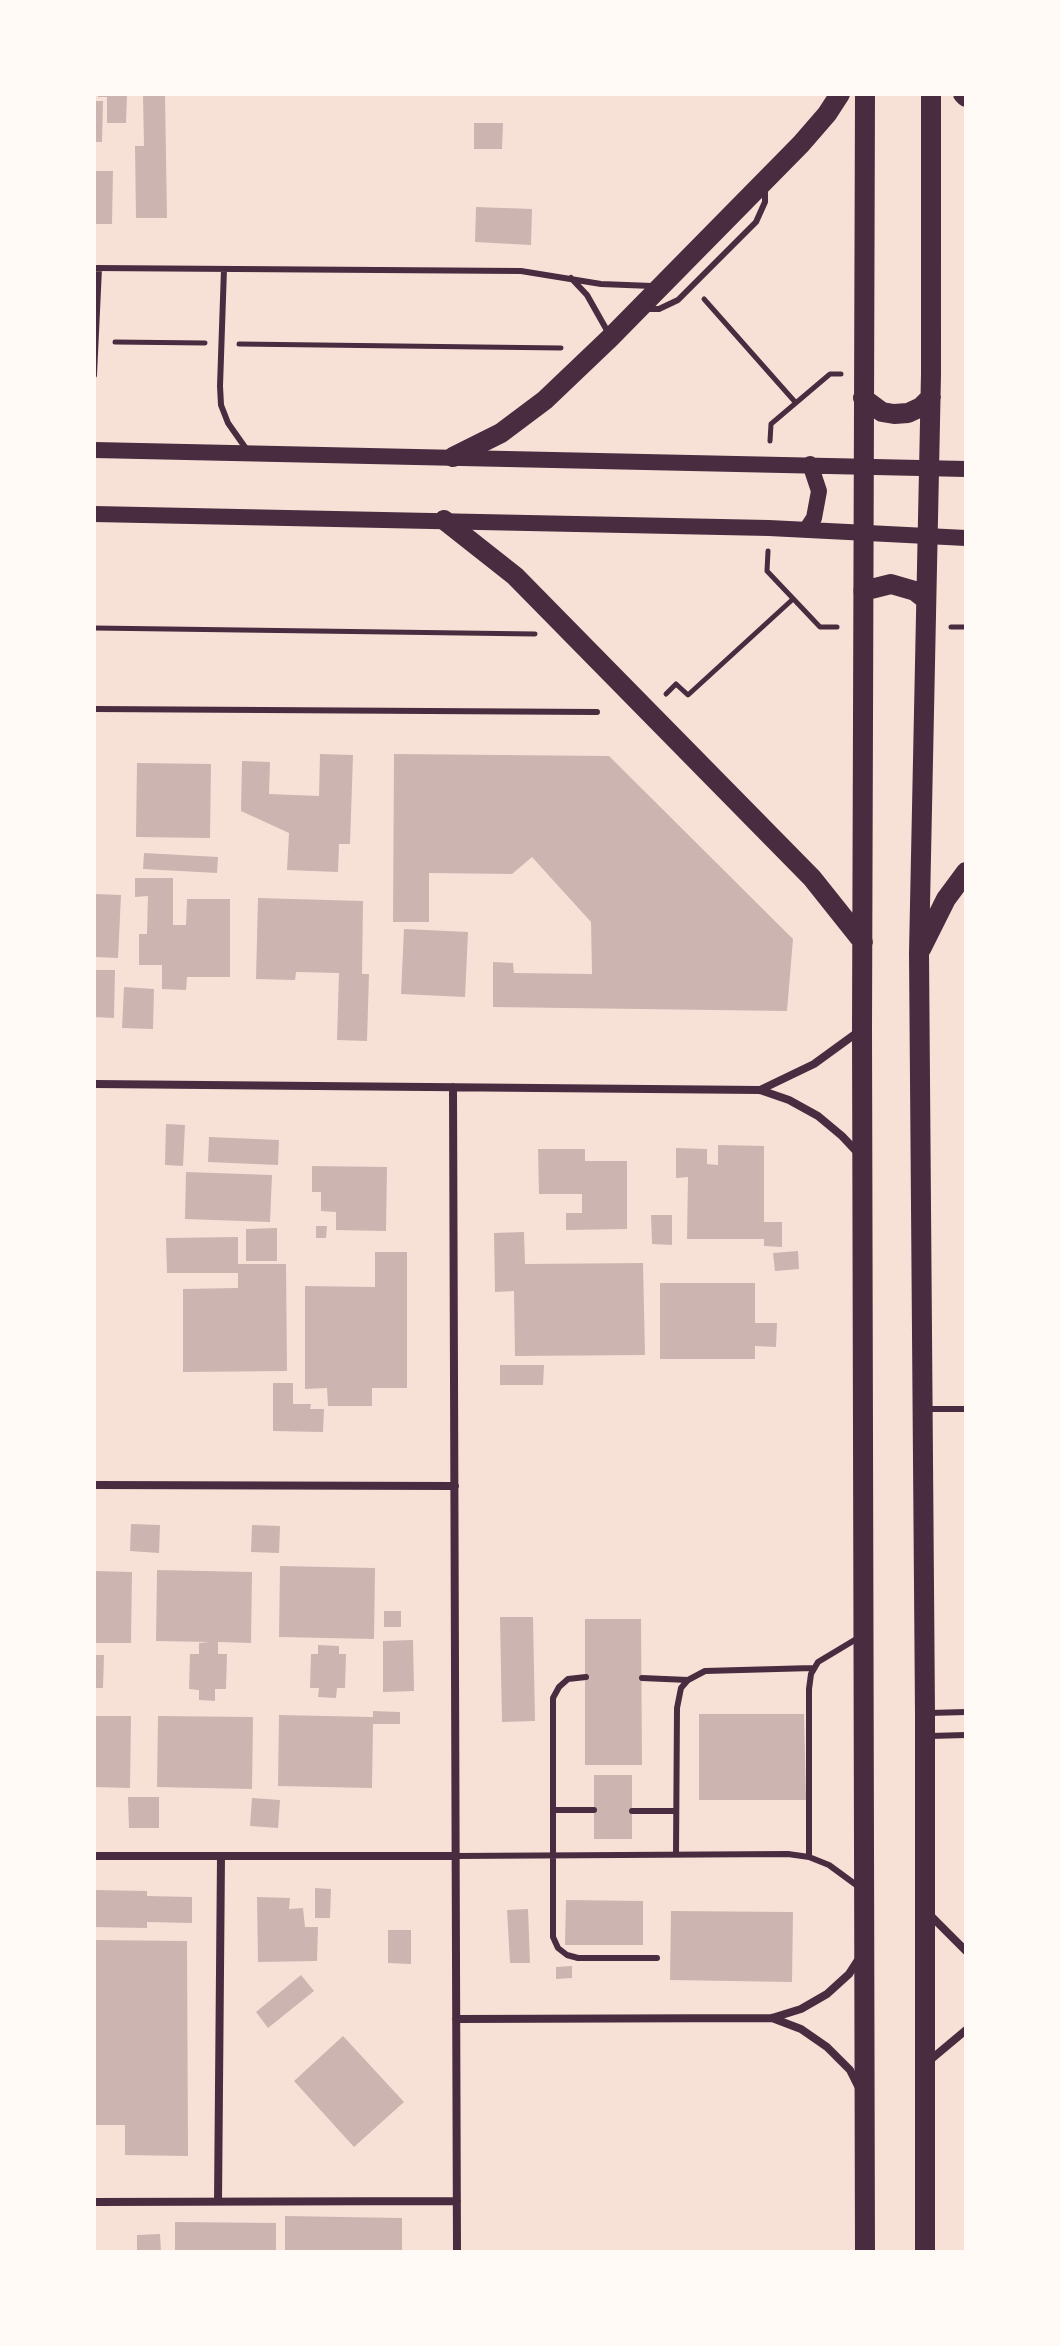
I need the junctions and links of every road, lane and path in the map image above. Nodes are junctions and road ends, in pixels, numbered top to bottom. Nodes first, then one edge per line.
1 (840, 94) edge
2 (865, 94) edge
3 (931, 94) edge
4 (764, 181) junction
5 (96, 268) edge
6 (224, 269) junction
7 (571, 278) junction
8 (660, 286) junction
9 (692, 286) junction
10 (640, 307) junction
11 (96, 342) edge
12 (604, 343) junction
13 (221, 344) junction
14 (863, 373) junction
15 (94, 375) edge
16 (931, 397) junction
17 (863, 398) junction
18 (796, 403) junction
19 (94, 450) edge
20 (251, 455) junction
21 (453, 457) junction
22 (769, 463) junction
23 (810, 464) junction
24 (863, 466) junction
25 (929, 467) junction
26 (966, 469) edge
27 (94, 514) edge
28 (444, 520) junction
29 (769, 528) junction
30 (806, 530) junction
31 (863, 533) junction
32 (927, 536) junction
33 (966, 538) edge
34 (767, 571) dead end
35 (863, 591) junction
36 (793, 599) dead end
37 (925, 599) junction
38 (94, 628) edge
39 (572, 634) junction
40 (94, 709) edge
41 (648, 711) junction
42 (597, 712) dead end
43 (966, 872) edge
44 (863, 942) junction
45 (919, 953) junction
46 (862, 1029) junction
47 (94, 1084) edge
48 (453, 1087) junction
49 (760, 1090) junction
50 (863, 1159) junction
51 (923, 1409) junction
52 (966, 1409) edge
53 (94, 1485) edge
54 (455, 1486) junction
55 (865, 1635) junction
56 (813, 1668) junction
57 (586, 1677) dead end
58 (642, 1678) dead end
59 (688, 1680) junction
60 (966, 1712) edge
61 (925, 1713) junction
62 (966, 1735) edge
63 (925, 1736) junction
64 (553, 1810) junction
65 (594, 1810) dead end
66 (632, 1811) dead end
67 (676, 1811) junction
68 (553, 1854) junction
69 (676, 1854) junction
70 (94, 1856) edge
71 (221, 1856) junction
72 (455, 1856) junction
73 (809, 1857) junction
74 (864, 1892) junction
75 (926, 1909) junction
76 (865, 1949) junction
77 (966, 1951) edge
78 (657, 1958) dead end
79 (772, 2018) junction
80 (456, 2019) junction
81 (966, 2030) edge
82 (925, 2065) junction
83 (864, 2098) junction
84 (218, 2201) junction
85 (457, 2201) junction
86 (94, 2202) edge
87 (457, 2252) edge
88 (865, 2252) edge
89 (925, 2252) edge

1 - 4 main road
2 - 14 main road
3 - 16 main road
4 - 8 main road
4 - 9 lane
5 - 6 lane
5 - 11 lane
6 - 7 lane
6 - 13 lane
7 - 8 lane
7 - 12 lane
8 - 10 main road
9 - 10 lane
9 - 18 path
10 - 12 main road
11 - 13 path
11 - 15 lane
12 - 13 path
12 - 21 main road
13 - 20 lane
14 - 17 main road
14 - 18 path
16 - 17 main road
16 - 25 main road
17 - 24 main road
18 - 22 path
19 - 20 main road
20 - 21 main road
21 - 22 main road
22 - 23 main road
23 - 24 main road
23 - 30 main road
24 - 25 main road
24 - 31 main road
25 - 26 main road
25 - 32 main road
27 - 28 main road
28 - 29 main road
28 - 39 main road
29 - 30 main road
29 - 34 path
30 - 31 main road
31 - 32 main road
31 - 35 main road
32 - 33 main road
32 - 37 main road
35 - 37 main road
35 - 44 main road
36 - 41 path
37 - 45 main road
38 - 39 path
39 - 41 main road
40 - 42 lane
41 - 44 main road
43 - 45 main road
44 - 46 main road
45 - 51 main road
46 - 49 street
46 - 50 main road
47 - 48 street
48 - 49 street
48 - 54 street
49 - 50 street
50 - 55 main road
51 - 52 lane
51 - 61 main road
53 - 54 street
54 - 72 street
55 - 56 lane
55 - 74 main road
56 - 59 lane
56 - 73 lane
57 - 64 lane
58 - 59 lane
59 - 67 lane
60 - 61 lane
61 - 63 main road
62 - 63 lane
63 - 75 main road
64 - 65 lane
64 - 68 lane
66 - 67 lane
67 - 69 lane
68 - 69 lane
68 - 72 lane
68 - 78 lane
69 - 73 lane
70 - 71 street
71 - 72 street
71 - 84 street
72 - 80 street
73 - 74 lane
74 - 76 main road
75 - 77 street
75 - 82 main road
76 - 79 street
76 - 83 main road
79 - 80 street
79 - 83 street
80 - 85 street
81 - 82 street
82 - 89 main road
83 - 88 main road
84 - 85 street
84 - 86 street
85 - 87 street

